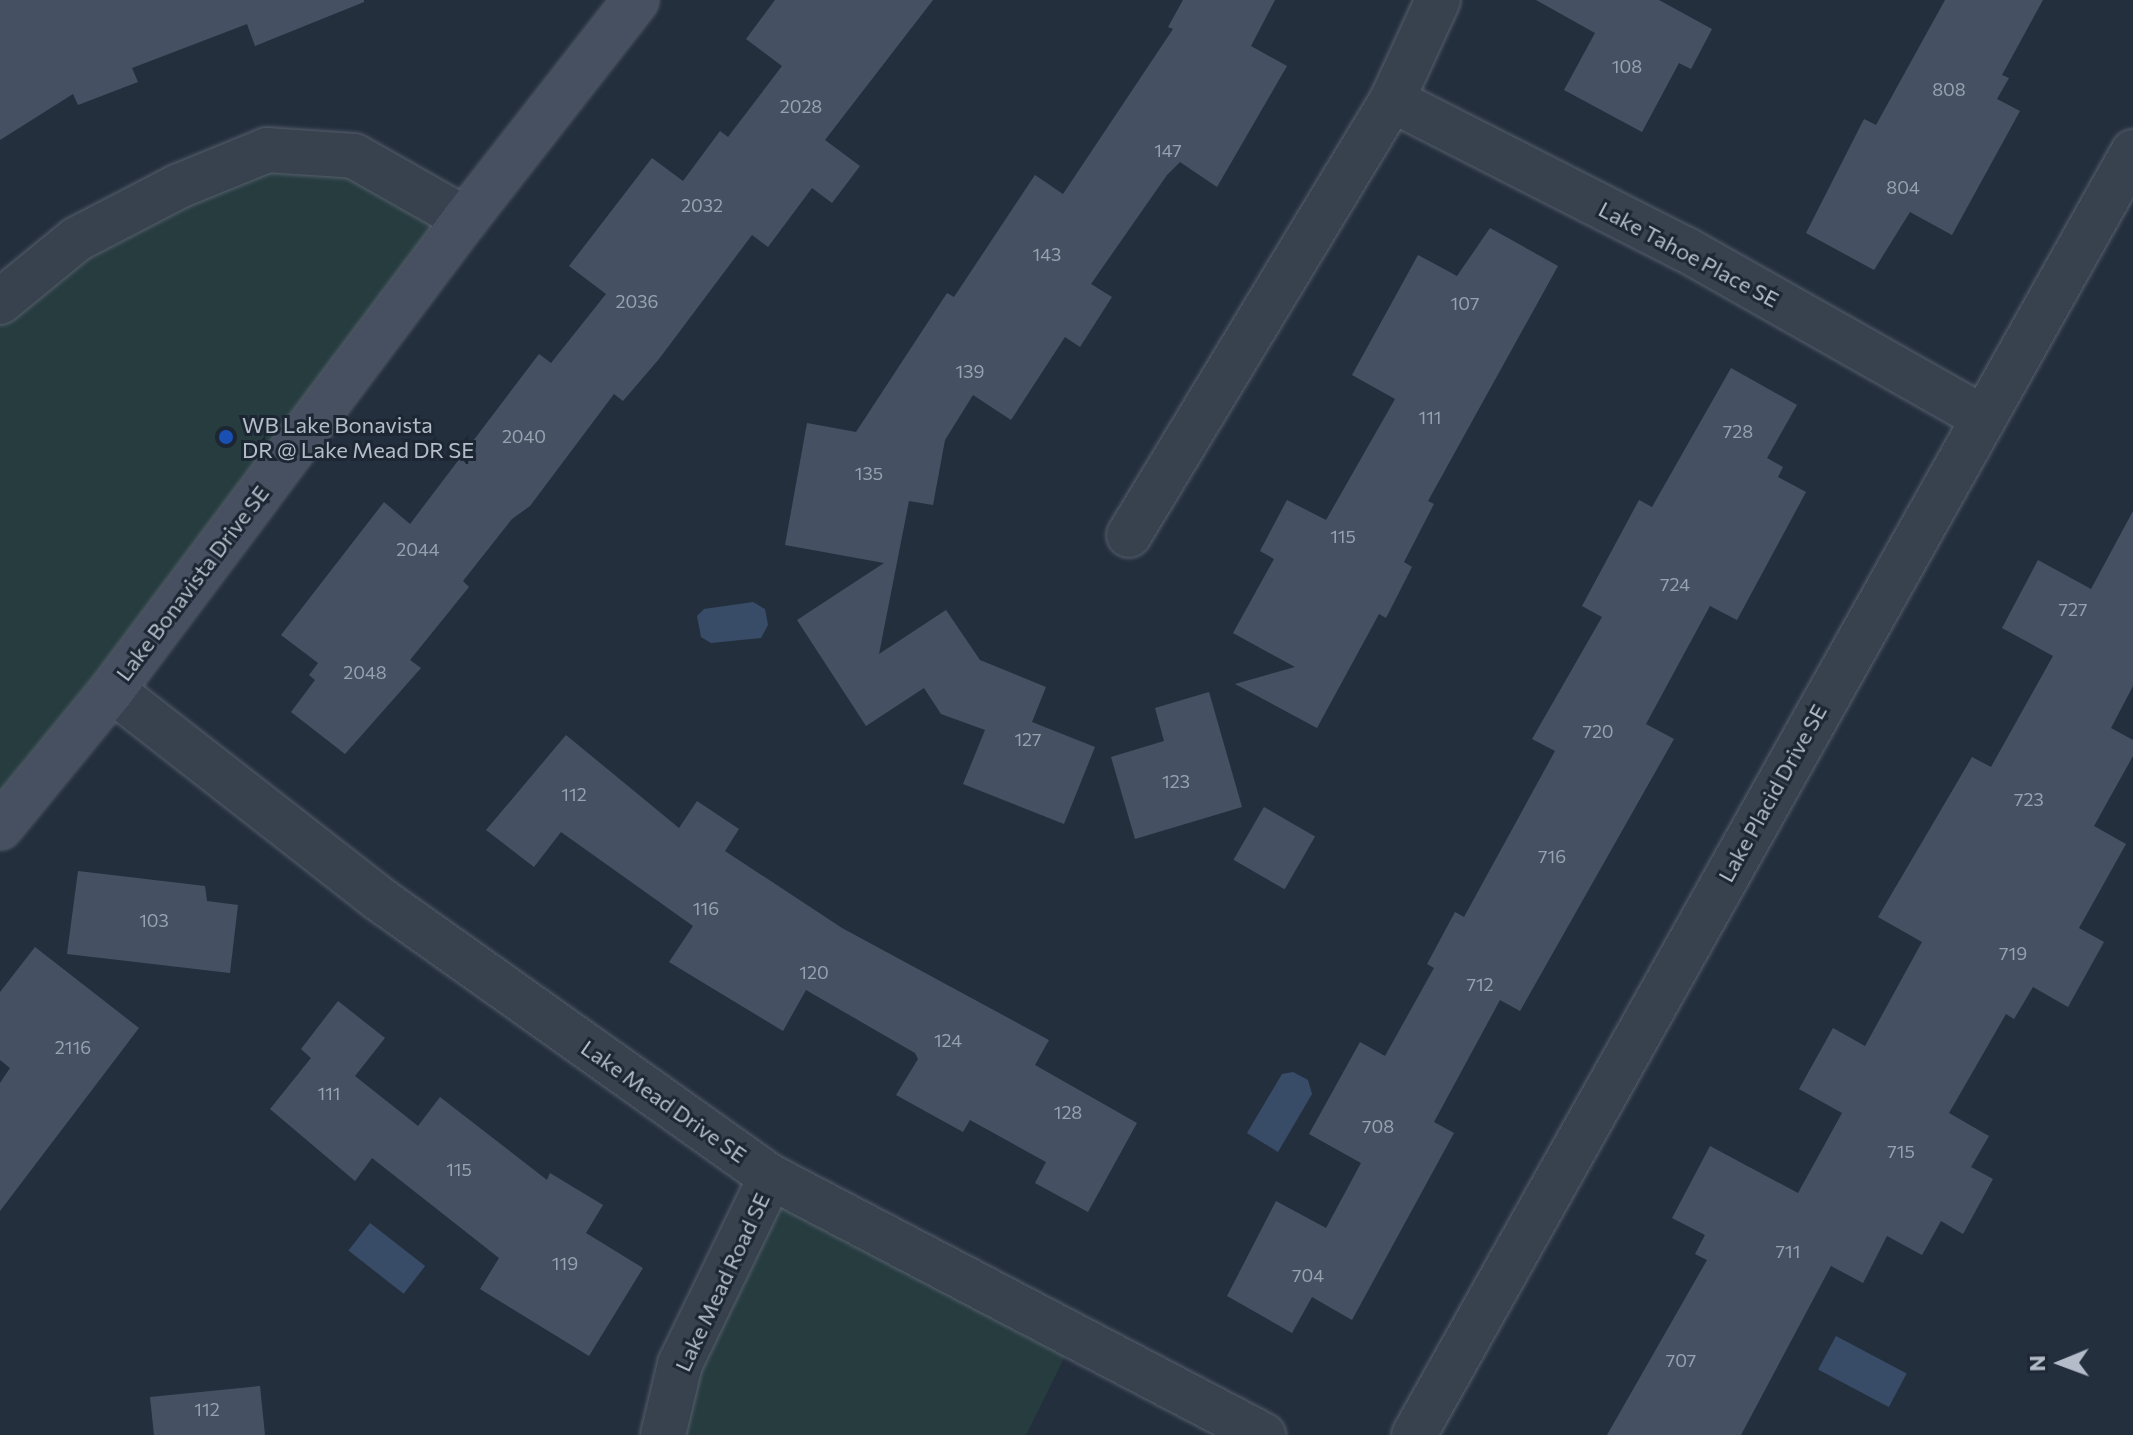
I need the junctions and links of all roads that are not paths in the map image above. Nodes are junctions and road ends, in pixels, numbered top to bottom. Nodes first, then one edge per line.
1 (636, 0) edge
2 (1438, 0) edge
3 (1392, 100) junction
4 (2133, 152) edge
5 (465, 219) junction
6 (0, 302) edge
7 (1982, 417) junction
8 (1129, 535) dead end
9 (112, 690) junction
10 (0, 827) edge
11 (771, 1177) junction
12 (663, 1435) edge
13 (1263, 1435) edge
14 (1414, 1435) edge

1 - 5 street, Lake Bonavista Drive SE
2 - 3 street
3 - 7 street, Lake Tahoe Place SE
3 - 8 street
4 - 7 street, Lake Placid Drive SE
5 - 6 street
5 - 9 street, Lake Bonavista Drive SE
7 - 14 street, Lake Placid Drive SE
9 - 10 street, Lake Bonavista Drive SE
9 - 11 street, Lake Mead Drive SE
11 - 12 street, Lake Mead Road SE
11 - 13 street, Lake Mead Drive SE

